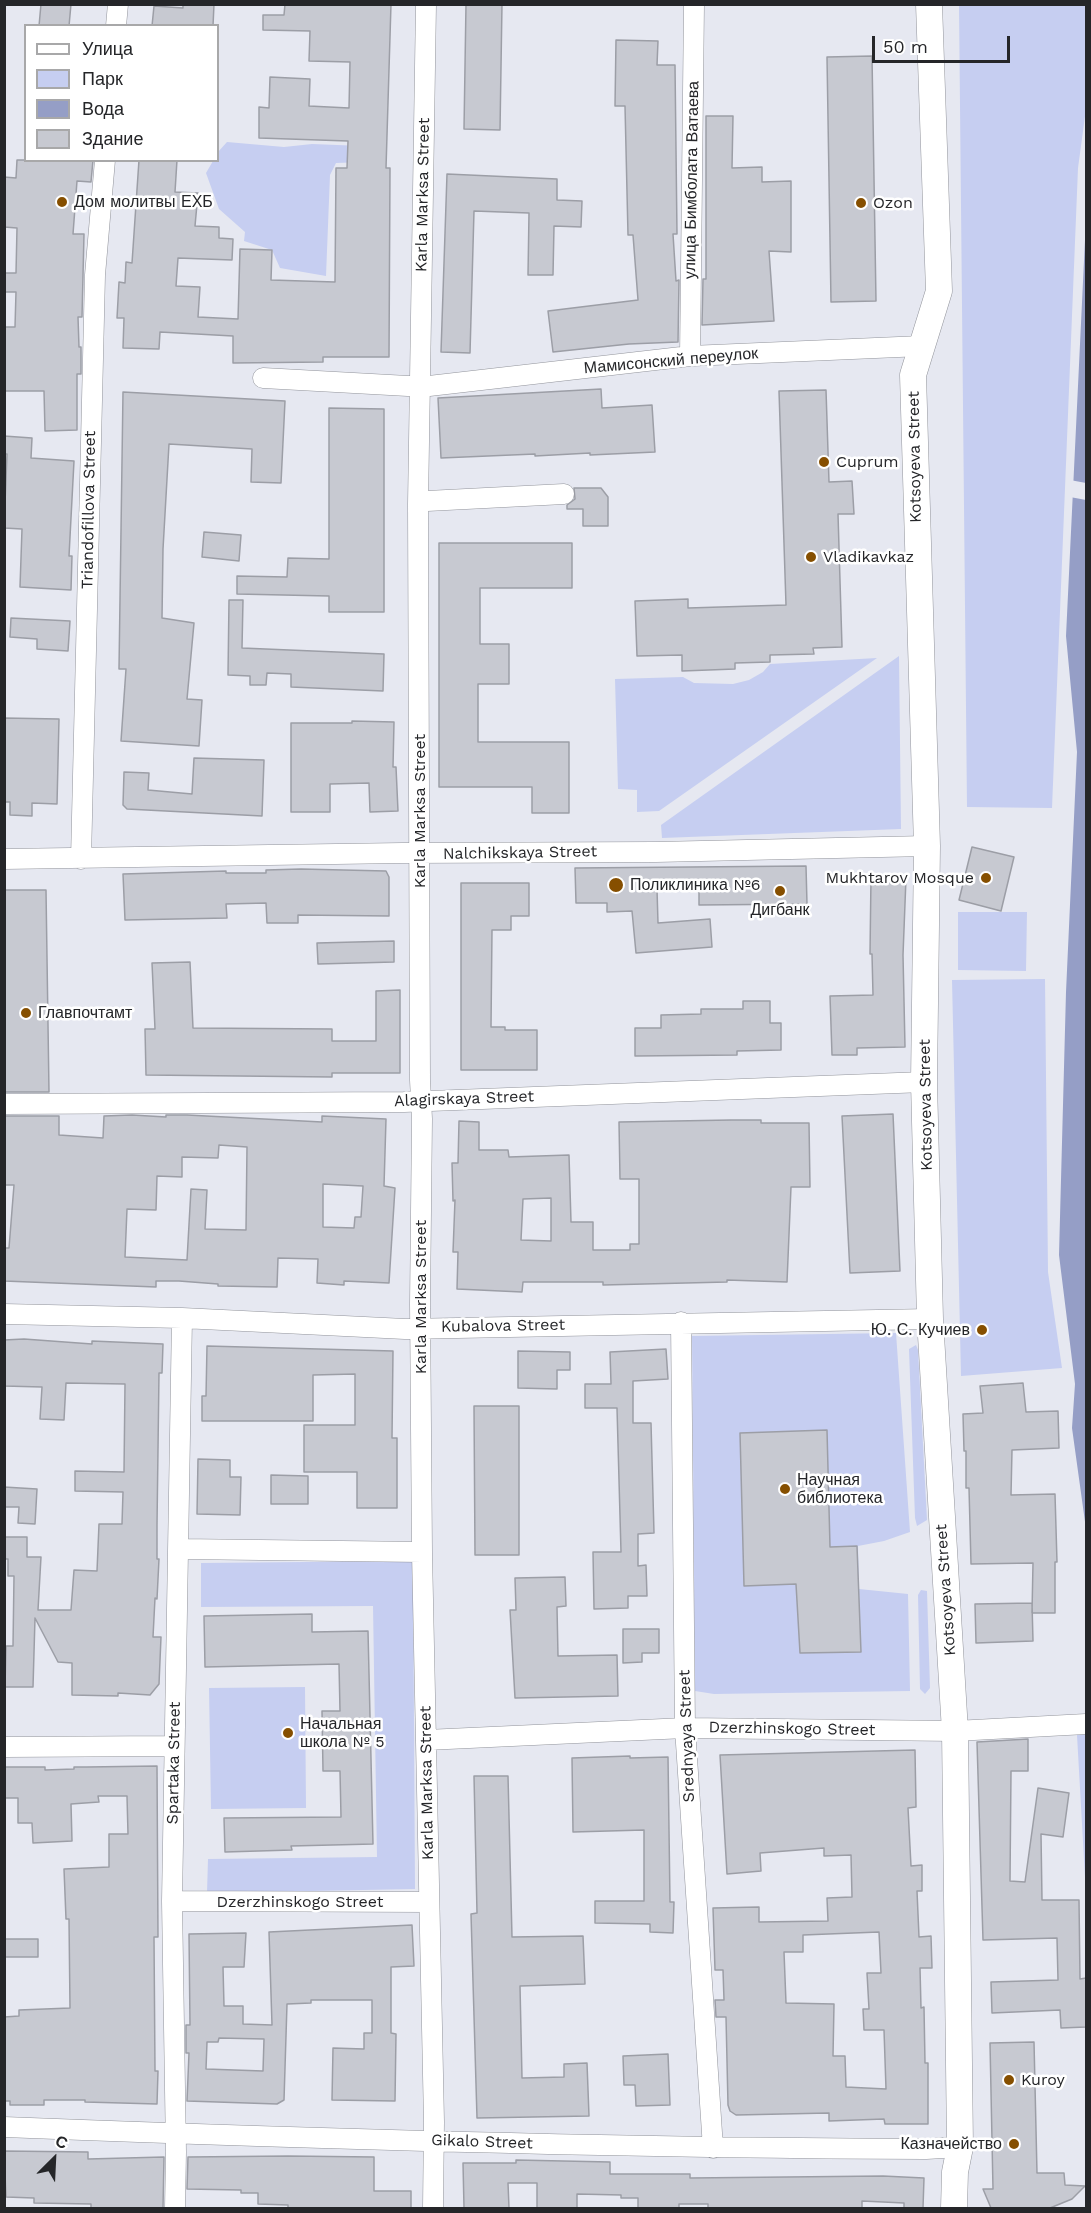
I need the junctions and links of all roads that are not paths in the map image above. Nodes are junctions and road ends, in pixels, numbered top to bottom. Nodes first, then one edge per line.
1 (118, 4) edge
2 (426, 4) edge
3 (694, 4) edge
4 (929, 4) edge
5 (116, 24) edge
6 (105, 162) edge
7 (922, 346) junction
8 (690, 357) junction
9 (263, 378) dead end
10 (420, 386) junction
11 (564, 494) dead end
12 (418, 504) junction
13 (927, 846) junction
14 (420, 853) junction
15 (4, 859) edge
16 (81, 859) junction
17 (924, 1082) junction
18 (421, 1101) junction
19 (4, 1104) edge
20 (4, 1314) edge
21 (182, 1318) junction
22 (930, 1319) junction
23 (681, 1322) junction
24 (421, 1328) junction
25 (180, 1549) junction
26 (422, 1552) junction
27 (1086, 1724) edge
28 (685, 1728) junction
29 (955, 1731) junction
30 (426, 1740) junction
31 (174, 1746) junction
32 (4, 1747) edge
33 (172, 1901) junction
34 (429, 1902) junction
35 (4, 2127) edge
36 (176, 2134) junction
37 (433, 2140) junction
38 (960, 2147) junction
39 (713, 2148) junction
40 (175, 2208) edge
41 (433, 2208) edge
42 (954, 2208) edge

1 - 5 street
2 - 10 street, Karla Marksa Street
3 - 8 street, улица Бимболата Ватаева
4 - 7 street, Kotsoyeva Street
6 - 16 street, Triandofillova Street
7 - 8 street, Мамисонский переулок
7 - 13 street, Kotsoyeva Street
8 - 10 street, Мамисонский переулок
9 - 10 street
10 - 12 street, Karla Marksa Street
11 - 12 street
12 - 14 street, Karla Marksa Street
13 - 14 street, Nalchikskaya Street
13 - 17 street, Kotsoyeva Street
14 - 16 street, Nalchikskaya Street
14 - 18 street, Karla Marksa Street
15 - 16 street, Nalchikskaya Street
17 - 18 street, Alagirskaya Street
17 - 22 street, Kotsoyeva Street
18 - 19 street, Alagirskaya Street
18 - 24 street, Karla Marksa Street
20 - 21 street, Kubalova Street
21 - 24 street, Kubalova Street
21 - 25 street, Spartaka Street
22 - 23 street, Kubalova Street
22 - 29 street, Kotsoyeva Street
23 - 24 street, Kubalova Street
23 - 28 street, Srednyaya Street
24 - 26 street, Karla Marksa Street
25 - 26 street
25 - 31 street, Spartaka Street
26 - 30 street, Karla Marksa Street
27 - 29 street, Dzerzhinskogo Street
28 - 29 street, Dzerzhinskogo Street
28 - 30 street, Dzerzhinskogo Street
28 - 39 street, Srednyaya Street
29 - 38 street, Kotsoyeva Street
30 - 34 street, Karla Marksa Street
31 - 32 street
31 - 33 street, Spartaka Street
33 - 34 street, Dzerzhinskogo Street
33 - 36 street, Spartaka Street
34 - 37 street, Karla Marksa Street
35 - 36 street, Gikalo Street
36 - 37 street, Gikalo Street
36 - 40 street, Spartaka Street
37 - 39 street, Gikalo Street
37 - 41 street, Karla Marksa Street
38 - 39 street, Gikalo Street
38 - 42 street, Kotsoyeva Street

